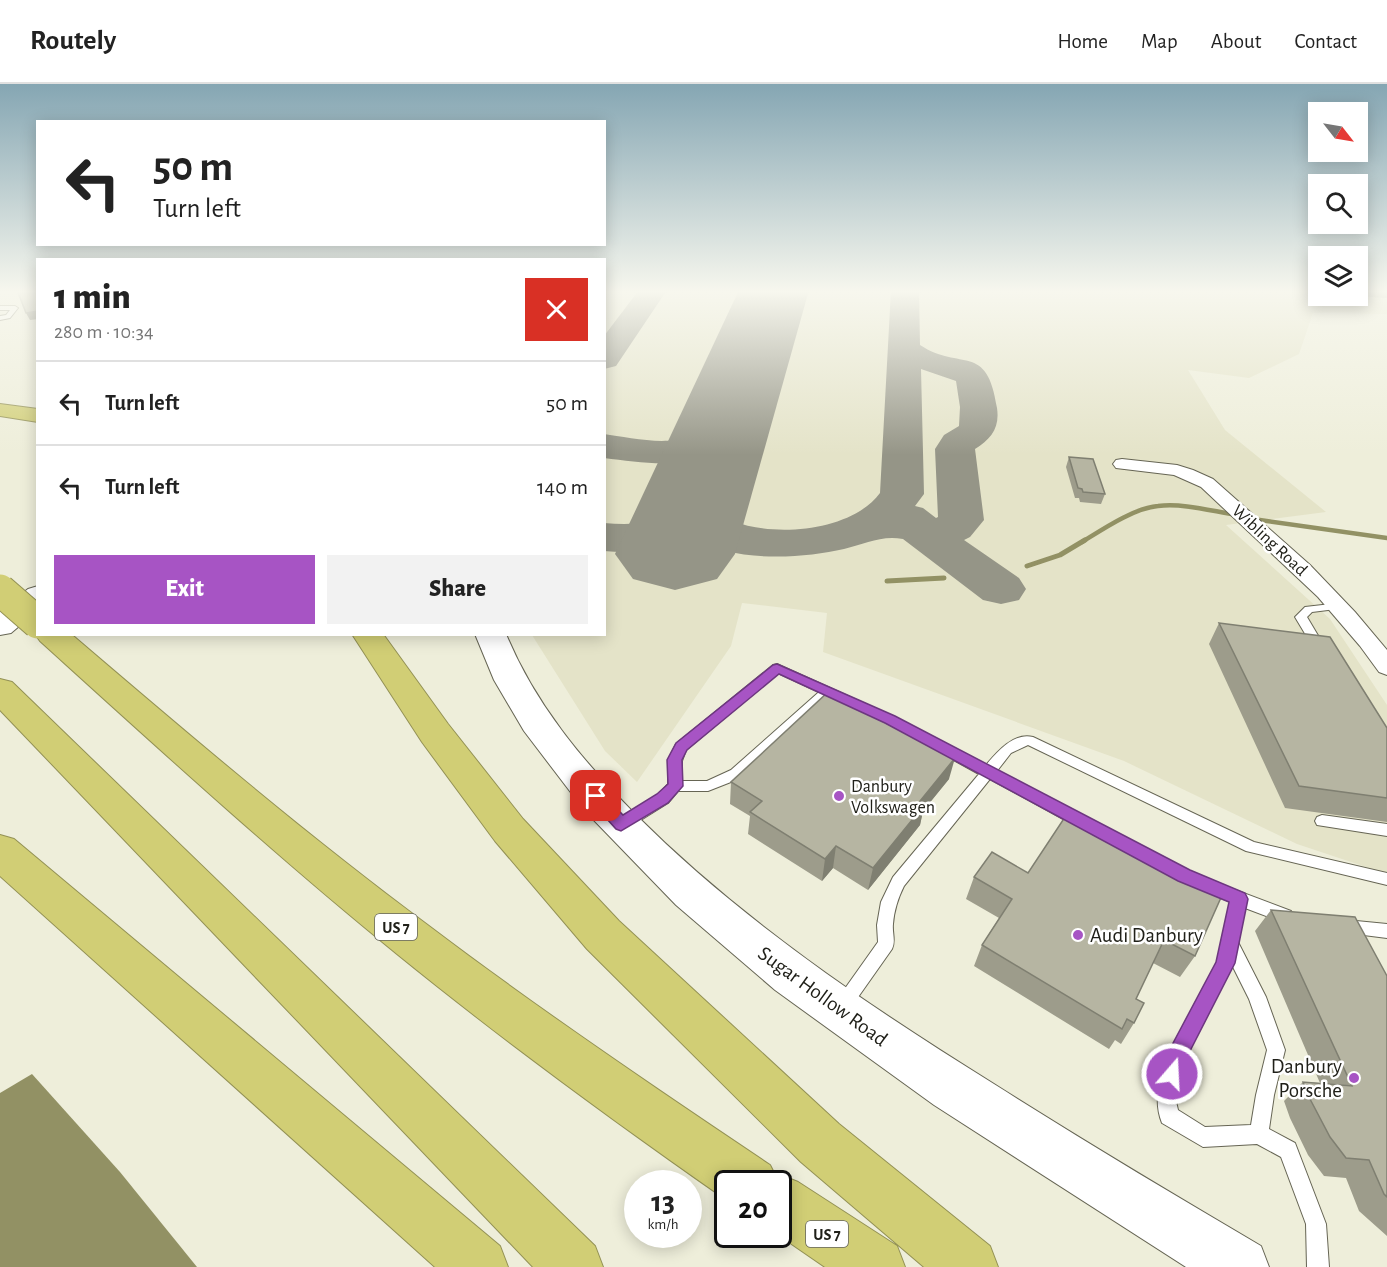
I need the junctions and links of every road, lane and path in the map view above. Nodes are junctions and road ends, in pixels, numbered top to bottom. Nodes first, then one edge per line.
1 (0, 410) edge
2 (36, 416) edge
3 (1122, 465) dead end
4 (0, 590) edge
5 (36, 597) edge
6 (1340, 606) junction
7 (36, 622) edge
8 (0, 626) edge
9 (52, 636) edge
10 (368, 636) edge
11 (491, 636) edge
12 (1326, 658) edge
13 (1387, 667) edge
14 (828, 691) junction
15 (2, 692) edge
16 (986, 772) junction
17 (675, 786) junction
18 (1322, 821) dead end
19 (621, 824) junction
20 (1090, 826) edge
21 (1387, 830) edge
22 (0, 851) edge
23 (1184, 876) edge
24 (1387, 879) edge
25 (1239, 899) junction
26 (1296, 918) edge
27 (1330, 924) edge
28 (1387, 931) edge
29 (1230, 943) junction
30 (839, 1010) junction
31 (1259, 1134) junction
32 (731, 1170) edge
33 (792, 1211) edge
34 (479, 1267) edge
35 (574, 1267) edge
36 (876, 1267) edge
37 (969, 1267) edge
38 (1240, 1267) edge
39 (1318, 1267) edge

1 - 2 highway
3 - 6 street, Wibling Road
4 - 7 highway, US 7, bridge
5 - 8 street
6 - 12 lane
6 - 13 street, Wibling Road
9 - 32 highway, US 7
10 - 37 highway
11 - 19 street, Sugar Hollow Road
14 - 16 lane
14 - 17 lane
14 - 17 lane
15 - 35 highway
16 - 20 lane
16 - 24 lane
16 - 30 lane
17 - 19 lane
18 - 21 lane
19 - 30 street, Sugar Hollow Road
22 - 34 highway
23 - 25 lane
25 - 26 lane
25 - 29 lane
27 - 28 lane
29 - 31 lane
29 - 31 lane
30 - 38 street, Sugar Hollow Road
31 - 39 lane
33 - 36 highway, US 7

